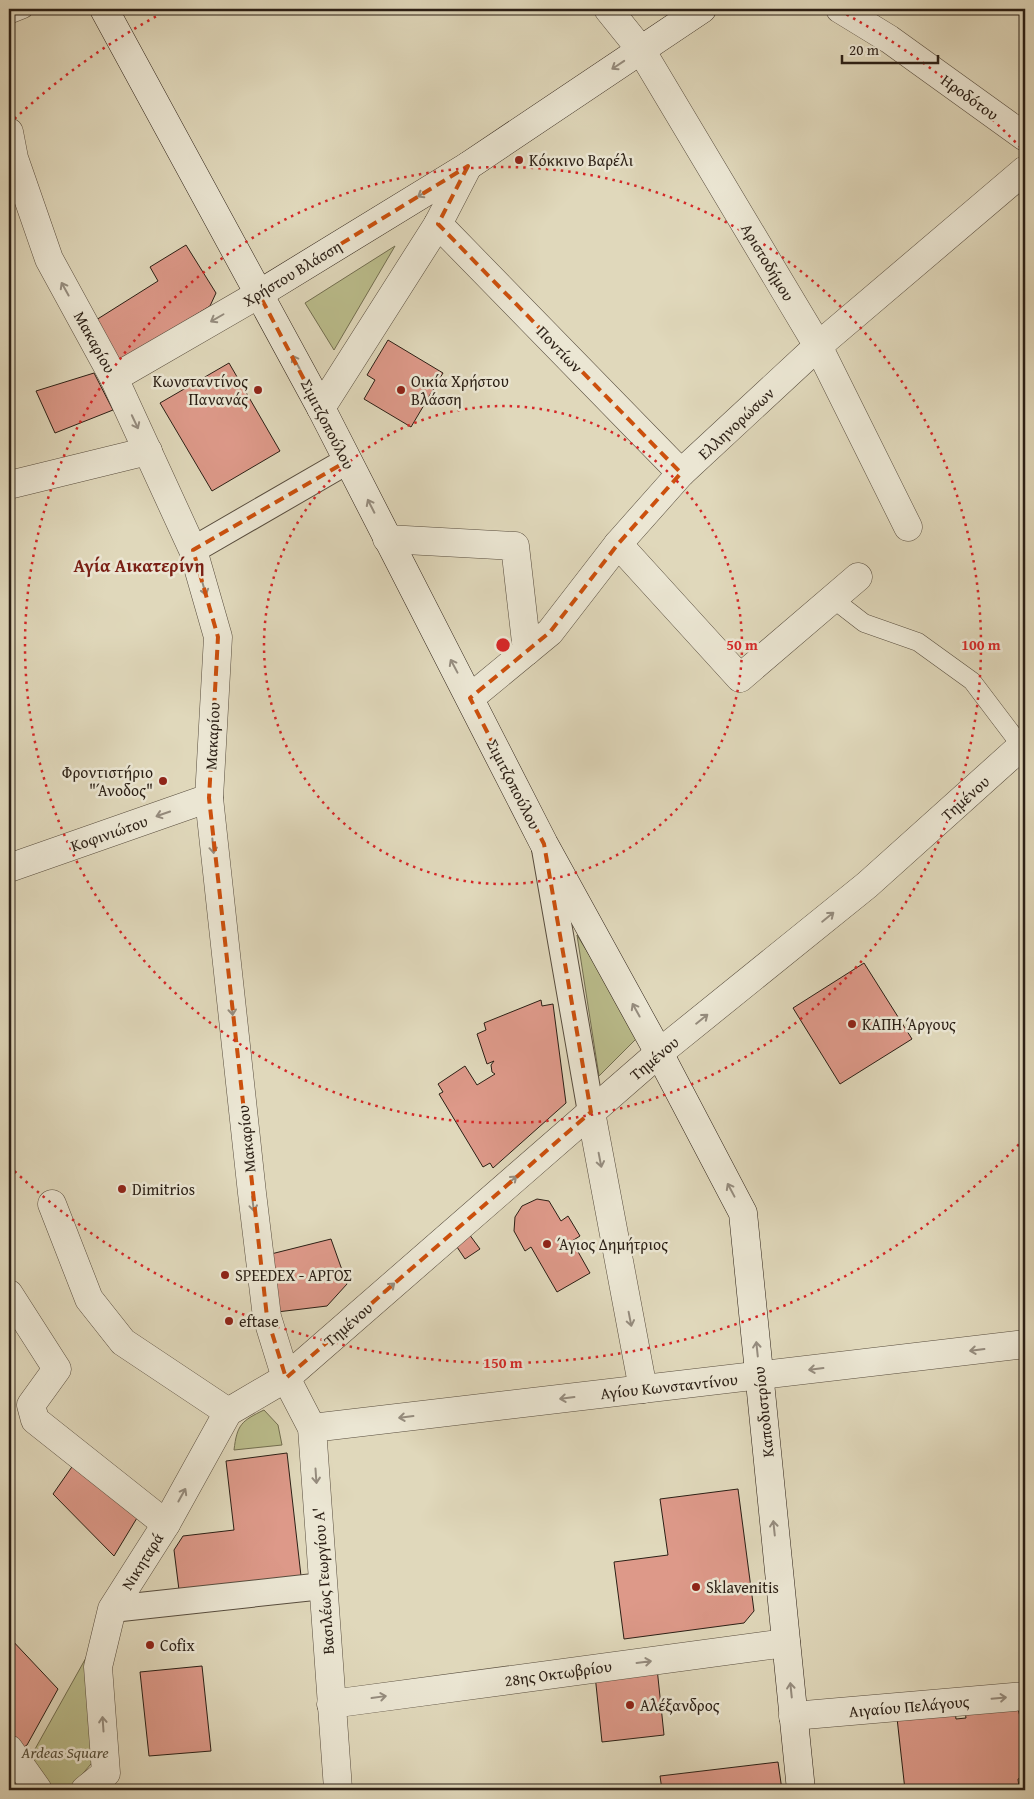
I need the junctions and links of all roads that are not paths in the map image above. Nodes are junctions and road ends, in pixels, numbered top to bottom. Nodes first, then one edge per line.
1 (24, 9) edge
2 (104, 9) edge
3 (608, 9) edge
4 (702, 9) edge
5 (840, 9) edge
6 (9, 15) edge
7 (641, 50) junction
8 (9, 132) edge
9 (1025, 137) edge
10 (468, 166) junction
11 (1025, 170) edge
12 (438, 224) junction
13 (259, 294) junction
14 (818, 346) junction
15 (114, 378) junction
16 (321, 408) junction
17 (148, 451) junction
18 (348, 460) junction
19 (681, 474) junction
20 (9, 484) edge
21 (908, 528) dead end
22 (387, 539) junction
23 (618, 544) junction
24 (193, 550) junction
25 (858, 577) dead end
26 (833, 600) junction
27 (527, 651) junction
28 (470, 698) junction
29 (1024, 747) edge
30 (208, 798) junction
31 (544, 844) junction
32 (9, 868) edge
33 (659, 1053) junction
34 (591, 1112) junction
35 (52, 1204) dead end
36 (9, 1294) edge
37 (1025, 1344) edge
38 (760, 1376) junction
39 (286, 1378) junction
40 (643, 1389) junction
41 (228, 1412) junction
42 (312, 1428) junction
43 (166, 1524) junction
44 (323, 1586) junction
45 (112, 1608) junction
46 (786, 1643) junction
47 (1025, 1696) edge
48 (331, 1704) junction
49 (793, 1716) junction
50 (9, 1749) edge
51 (108, 1781) edge
52 (38, 1790) edge
53 (85, 1790) edge
54 (338, 1790) edge
55 (801, 1790) edge

1 - 6 lane
2 - 13 street, Σιμιτζοπούλου
3 - 7 street, Αριστοδήμου
4 - 7 street, Χρήστου Βλάσση
5 - 9 street, Ηροδότου
7 -> 10 street, Χρήστου Βλάσση
7 - 14 street, Αριστοδήμου
15 -> 8 street, Μακαρίου
10 - 12 street, Χρήστου Βλάσση
10 -> 13 street, Χρήστου Βλάσση
11 - 14 street, Ελληνορώσων
12 - 16 street, Χρήστου Βλάσση
12 - 19 street, Ποντίων
13 -> 15 street, Χρήστου Βλάσση
16 -> 13 street, Σιμιτζοπούλου
14 - 19 street, Ελληνορώσων
14 - 21 street, Αριστοδήμου
15 -> 17 street, Μακαρίου
16 - 18 street, Σιμιτζοπούλου
17 - 20 street
17 - 24 street, Μακαρίου
22 -> 18 street, Σιμιτζοπούλου
18 - 24 street
19 - 23 street, Ελληνορώσων
22 - 27 street
28 -> 22 street, Σιμιτζοπούλου
23 - 26 street
23 - 27 street, Ελληνορώσων
24 -> 30 street, Μακαρίου
25 - 26 street
26 - 29 lane
27 - 28 street, Ελληνορώσων
28 - 31 street, Σιμιτζοπούλου
33 -> 29 street, Τημένου
30 -> 32 street, Κοφινιώτου
30 -> 39 street, Μακαρίου
33 -> 31 street, Σιμιτζοπούλου
31 - 34 street, Σιμιτζοπούλου
33 - 34 street, Τημένου
38 -> 33 street, Καποδιστρίου
39 -> 34 street, Τημένου
34 -> 40 street
35 - 41 street
36 - 43 street
37 -> 38 street, Αγίου Κωνσταντίνου
38 - 40 street, Αγίου Κωνσταντίνου
46 -> 38 street, Καποδιστρίου
39 - 41 street
39 - 42 street, Βασιλέως Γεωργίου Α'
40 -> 42 street, Αγίου Κωνσταντίνου
43 -> 41 street, Νικηταρά
42 -> 44 street, Βασιλέως Γεωργίου Α'
43 - 45 street, Νικηταρά
44 - 45 street
44 - 48 street, Βασιλέως Γεωργίου Α'
51 -> 45 street, Νικηταρά
48 -> 46 street, 28ης Οκτωβρίου
49 -> 46 street, Καποδιστρίου
49 -> 47 street, Αιγαίου Πελάγους
48 - 54 street, Βασιλέως Γεωργίου Α'
49 - 55 street, Καποδιστρίου
50 - 52 street
51 - 53 street

